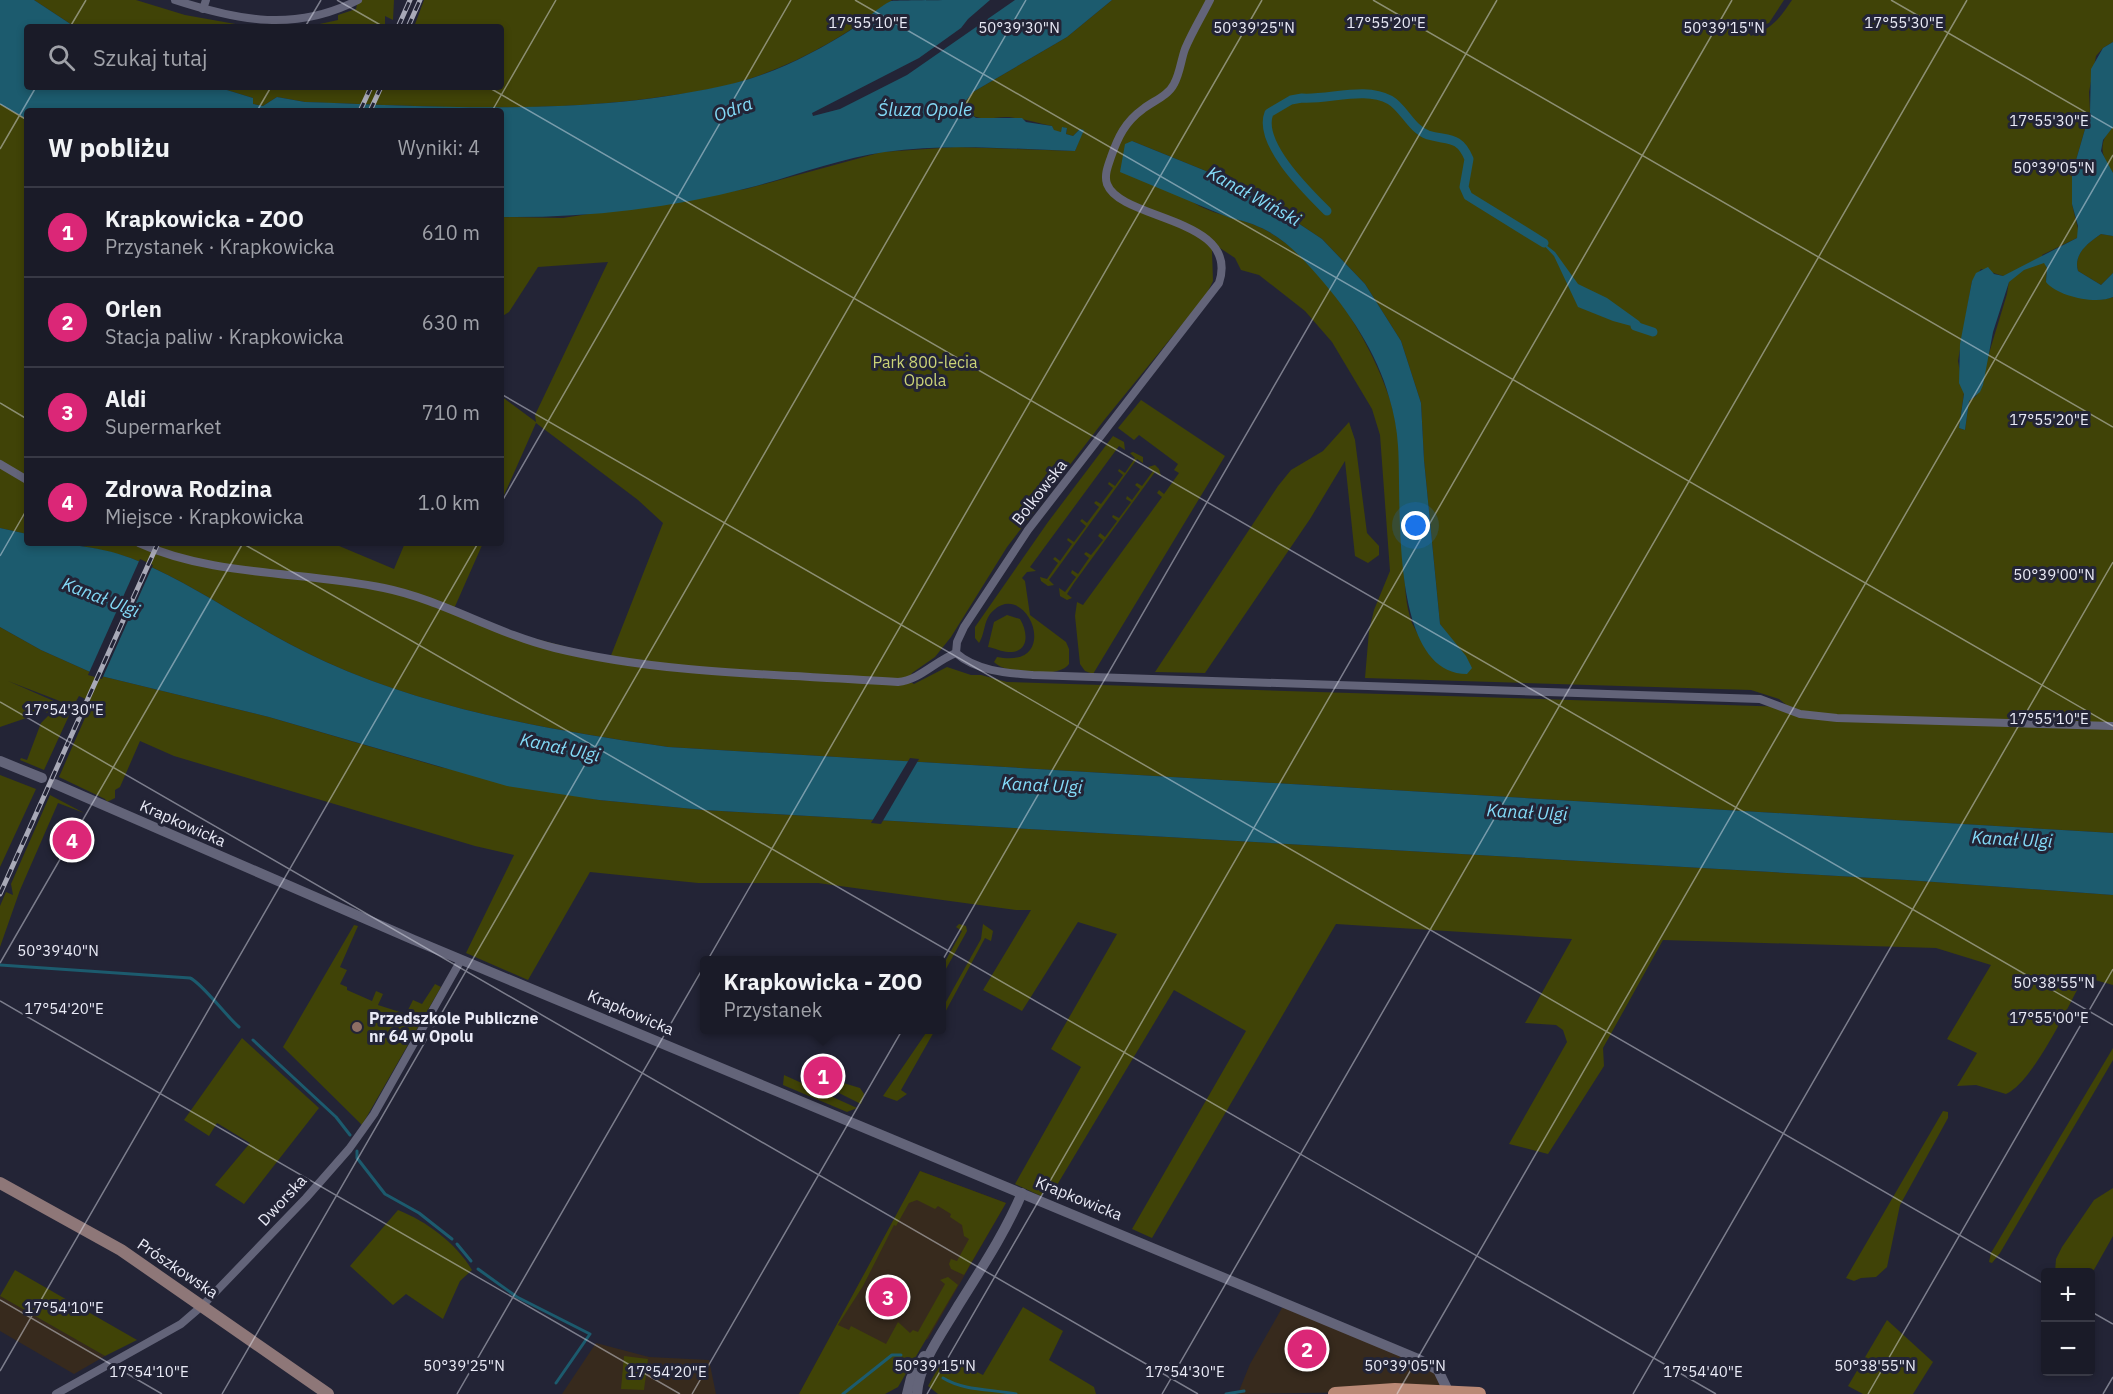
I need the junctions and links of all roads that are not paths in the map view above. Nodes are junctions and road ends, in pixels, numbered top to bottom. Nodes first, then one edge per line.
1 (175, 0) edge
2 (206, 0) edge
3 (358, 0) edge
4 (1210, 0) edge
5 (203, 9) junction
6 (0, 464) edge
7 (24, 478) edge
8 (147, 546) edge
9 (956, 653) junction
10 (2113, 726) edge
11 (0, 761) edge
12 (42, 778) dead end
13 (55, 784) dead end
14 (462, 960) junction
15 (0, 1183) edge
16 (1022, 1193) junction
17 (203, 1305) junction
18 (941, 1335) junction
19 (1448, 1391) junction
20 (56, 1394) edge
21 (328, 1394) edge
22 (907, 1394) edge
23 (917, 1394) edge
24 (1335, 1394) edge
25 (1479, 1394) edge

1 - 5 street
2 - 5 street
3 - 5 street
4 - 9 street, Bolkowska
6 - 7 street
8 - 9 street
9 - 10 street
11 - 12 street
13 - 14 street, Krapkowicka
14 - 16 street, Krapkowicka
14 - 17 street, Dworska
15 - 17 main road, Prószkowska
16 - 18 street
16 - 19 street, Krapkowicka
17 - 20 street, Dworska
17 - 21 main road, Prószkowska
18 - 22 street
18 - 23 street
19 - 24 main road
19 - 25 main road

